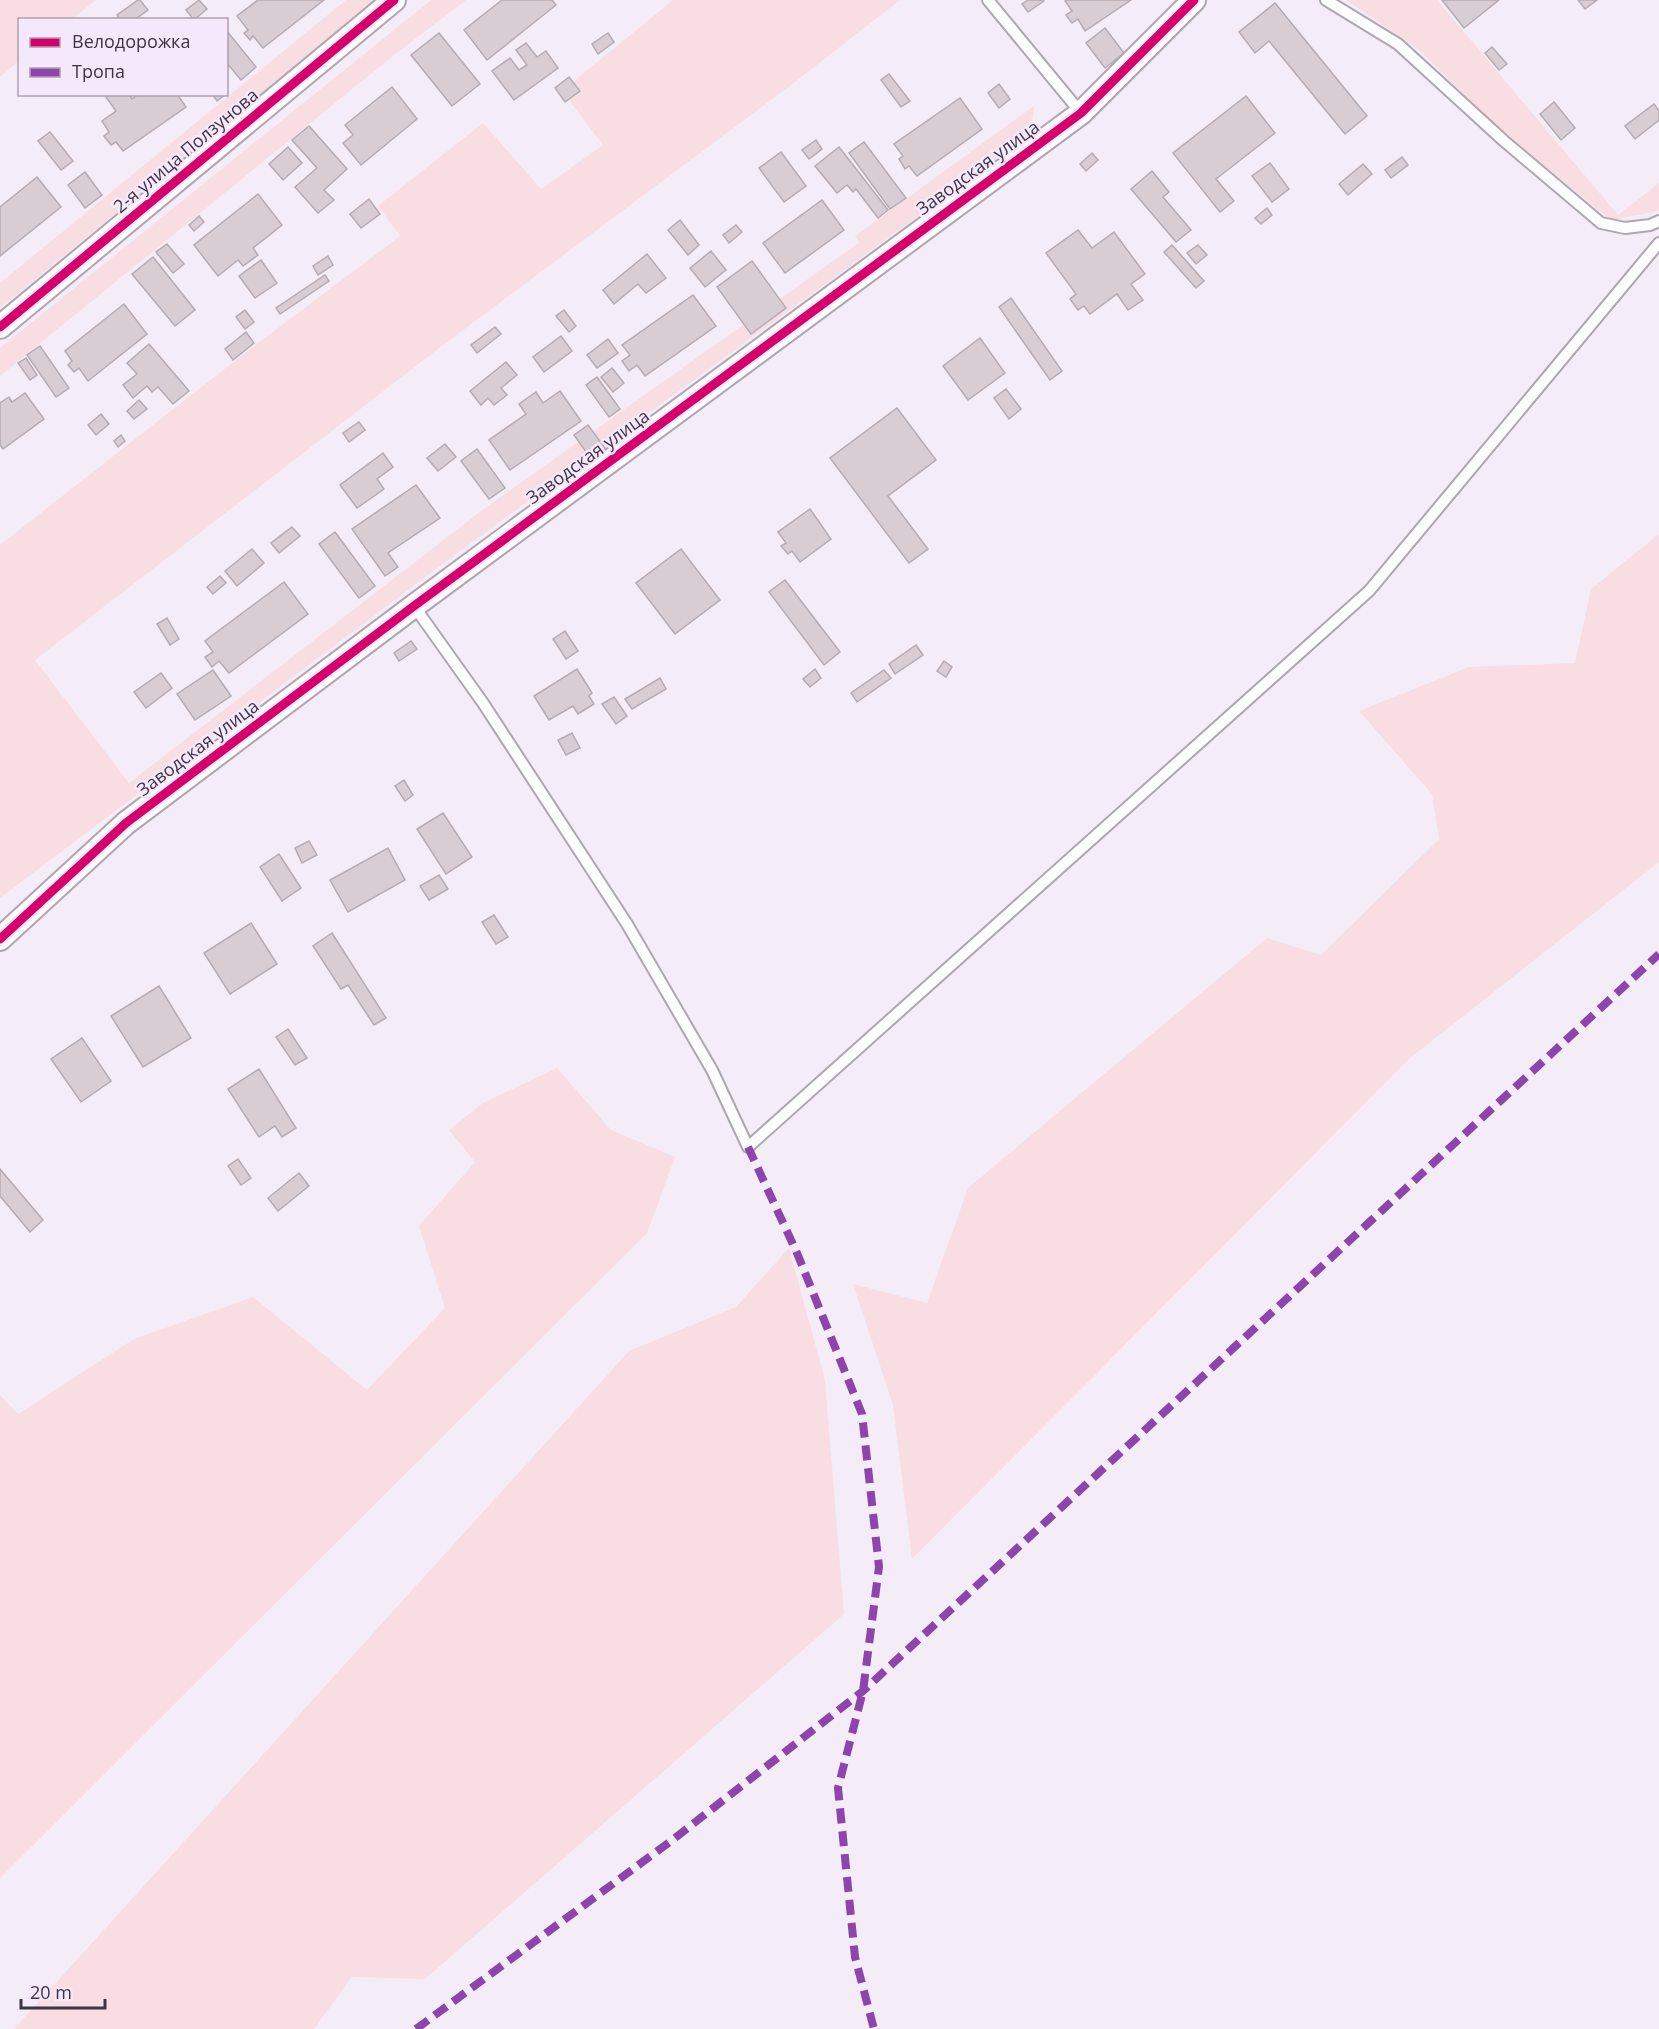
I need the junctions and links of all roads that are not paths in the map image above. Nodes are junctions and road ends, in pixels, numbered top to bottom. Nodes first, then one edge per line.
1 (394, 0) edge
2 (988, 0) edge
3 (1194, 0) edge
4 (1326, 0) edge
5 (1081, 113) junction
6 (1659, 221) edge
7 (1659, 243) edge
8 (0, 327) edge
9 (414, 606) junction
10 (0, 939) edge

1 - 8 street, 2-я улица Ползунова
2 - 5 lane
3 - 5 street, Заводская улица
4 - 6 lane
5 - 9 street, Заводская улица
7 - 9 lane
9 - 10 street, Заводская улица

